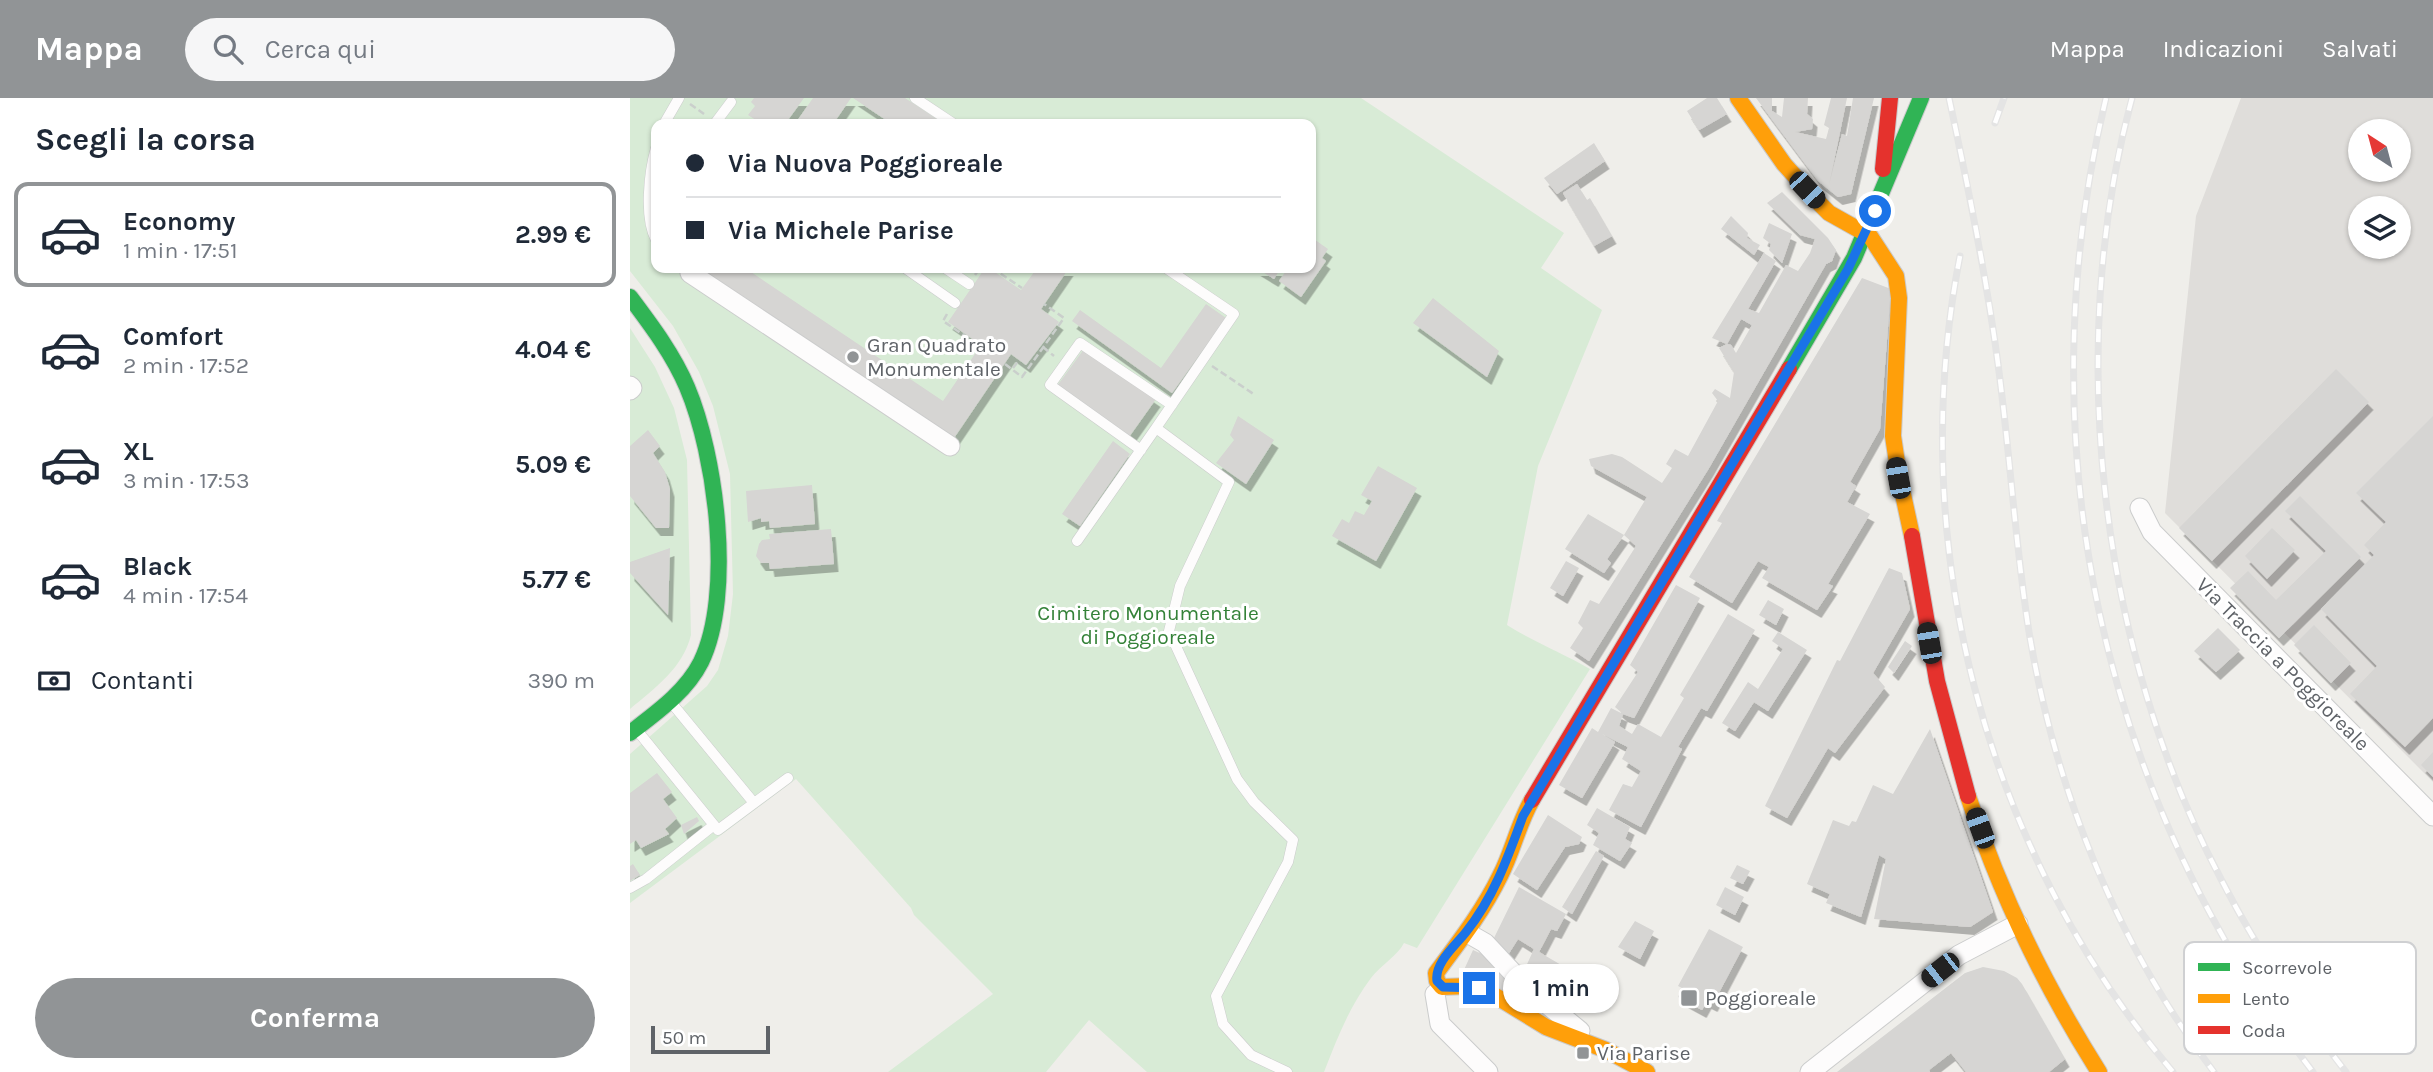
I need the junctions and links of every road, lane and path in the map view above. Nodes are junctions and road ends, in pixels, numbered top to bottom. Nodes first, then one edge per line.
1 (680, 98) edge
2 (915, 98) edge
3 (1738, 98) edge
4 (1921, 98) edge
5 (731, 102) dead end
6 (1895, 103) edge
7 (667, 119) edge
8 (712, 119) edge
9 (720, 119) edge
10 (946, 119) edge
11 (651, 179) edge
12 (1880, 194) junction
13 (651, 231) edge
14 (1866, 233) junction
15 (689, 273) edge
16 (912, 273) edge
17 (952, 273) edge
18 (1000, 273) edge
19 (1173, 273) edge
20 (969, 284) dead end
21 (1022, 288) dead end
22 (630, 297) edge
23 (956, 303) dead end
24 (1044, 304) dead end
25 (1054, 311) junction
26 (1050, 316) dead end
27 (1200, 358) junction
28 (1019, 359) dead end
29 (1005, 364) dead end
30 (1012, 369) junction
31 (1255, 395) dead end
32 (1172, 405) junction
33 (1156, 428) junction
34 (950, 446) dead end
35 (1141, 450) junction
36 (2140, 508) dead end
37 (1077, 541) dead end
38 (670, 701) junction
39 (633, 731) edge
40 (788, 778) dead end
41 (754, 803) junction
42 (2433, 816) edge
43 (714, 825) junction
44 (630, 888) edge
45 (2018, 924) junction
46 (1471, 935) dead end
47 (1435, 995) dead end
48 (1606, 1049) junction
49 (1287, 1072) edge
50 (1489, 1072) edge
51 (1647, 1072) edge
52 (1810, 1072) edge
53 (2099, 1072) edge

1 - 7 lane
1 - 8 path
2 - 10 lane
3 - 14 main road
4 - 12 main road
5 - 9 lane
6 - 12 main road
11 - 13 lane
12 - 14 main road
14 - 45 main road
14 - 48 main road
15 - 34 street
16 - 23 lane
17 - 20 lane
18 - 21 path
19 - 27 lane
22 - 38 main road
24 - 25 path
25 - 26 path
25 - 30 path
27 - 31 path
27 - 32 lane
28 - 30 path
29 - 30 path
32 - 33 lane
32 - 35 lane
33 - 35 lane
33 - 49 lane
35 - 37 lane
36 - 42 street, Via Traccia a Poggioreale
38 - 39 main road
38 - 41 lane
39 - 43 lane
40 - 41 lane
41 - 43 lane
43 - 44 lane
45 - 52 street
45 - 53 main road
46 - 48 street
47 - 50 street
48 - 51 main road

